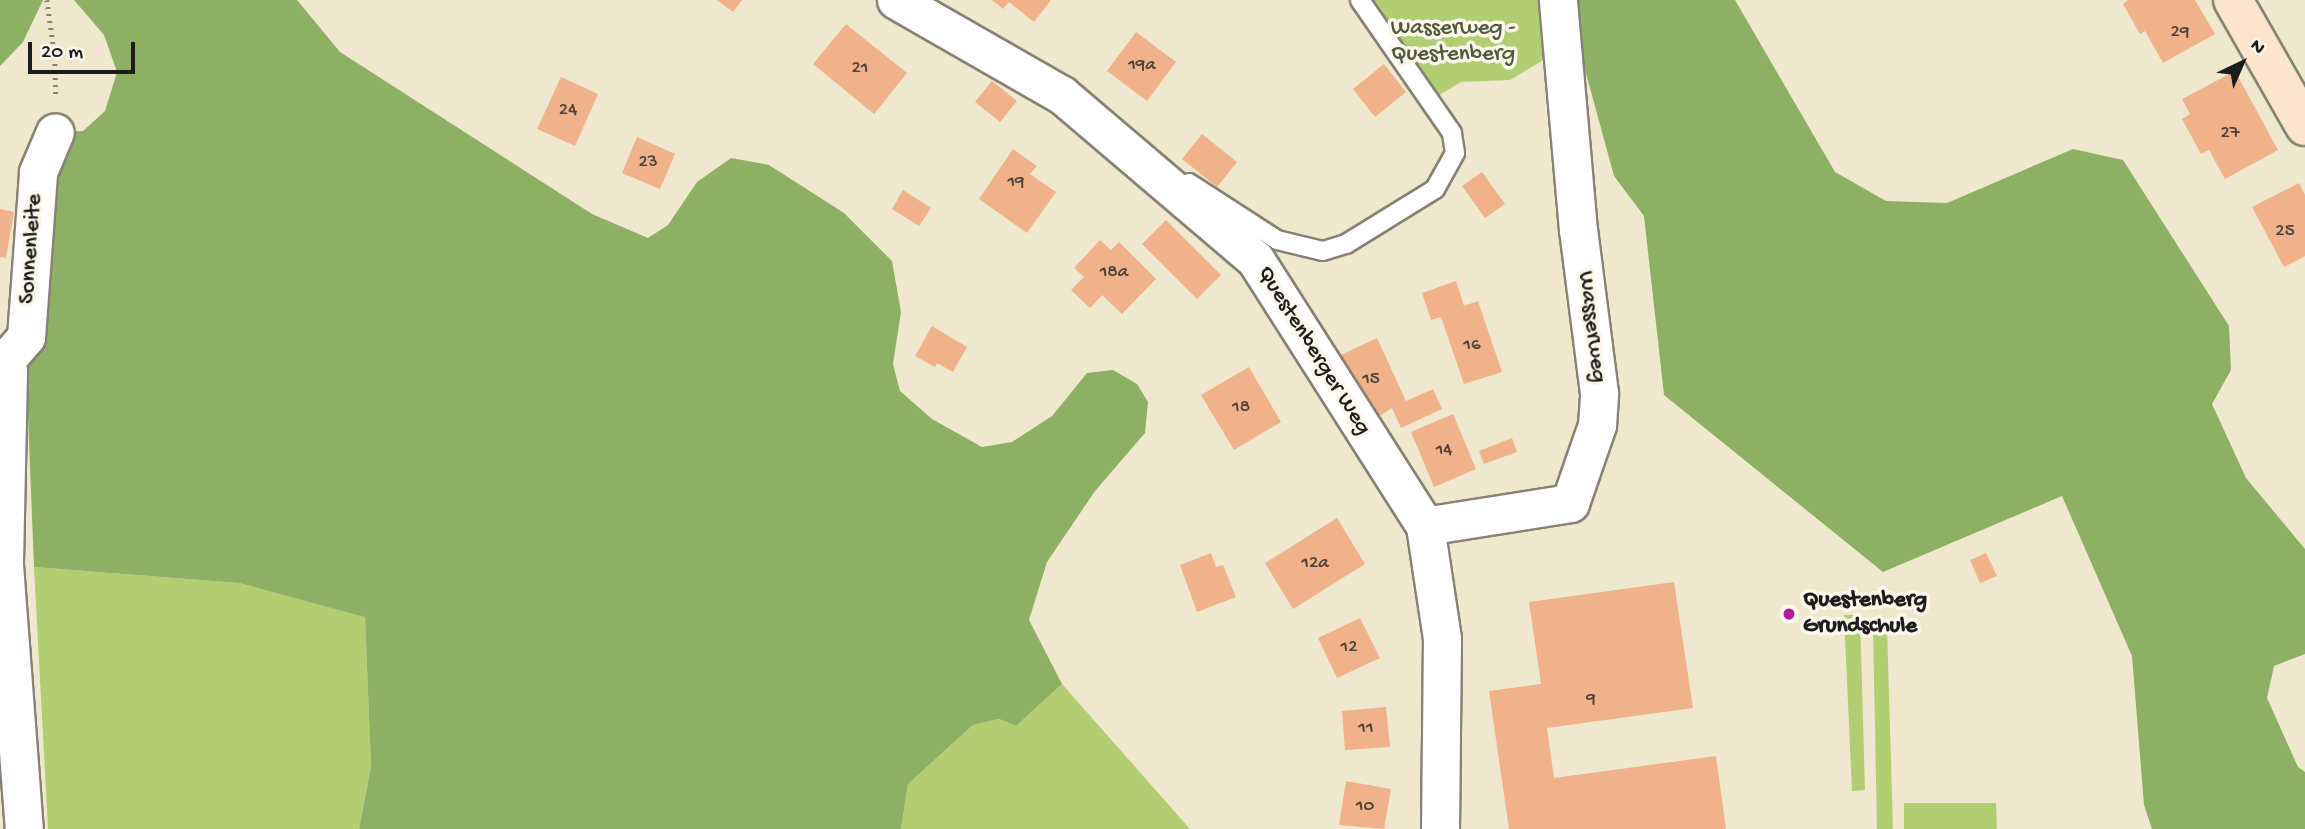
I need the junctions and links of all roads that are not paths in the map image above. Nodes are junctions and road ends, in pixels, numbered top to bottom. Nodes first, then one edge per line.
1 (896, 0) edge
2 (1360, 0) edge
3 (1558, 0) edge
4 (2233, 0) edge
5 (2305, 126) edge
6 (55, 132) road end
7 (1140, 164) junction
8 (3, 360) edge
9 (1424, 526) junction
10 (24, 829) edge
11 (1440, 829) edge

1 - 7 street, Questenberger Weg
2 - 7 lane
3 - 9 street, Wasserweg
4 - 5 street
6 - 8 street, Sonnenleite
7 - 9 street, Questenberger Weg
8 - 10 street, Sonnenleite
9 - 11 street, Questenberger Weg

